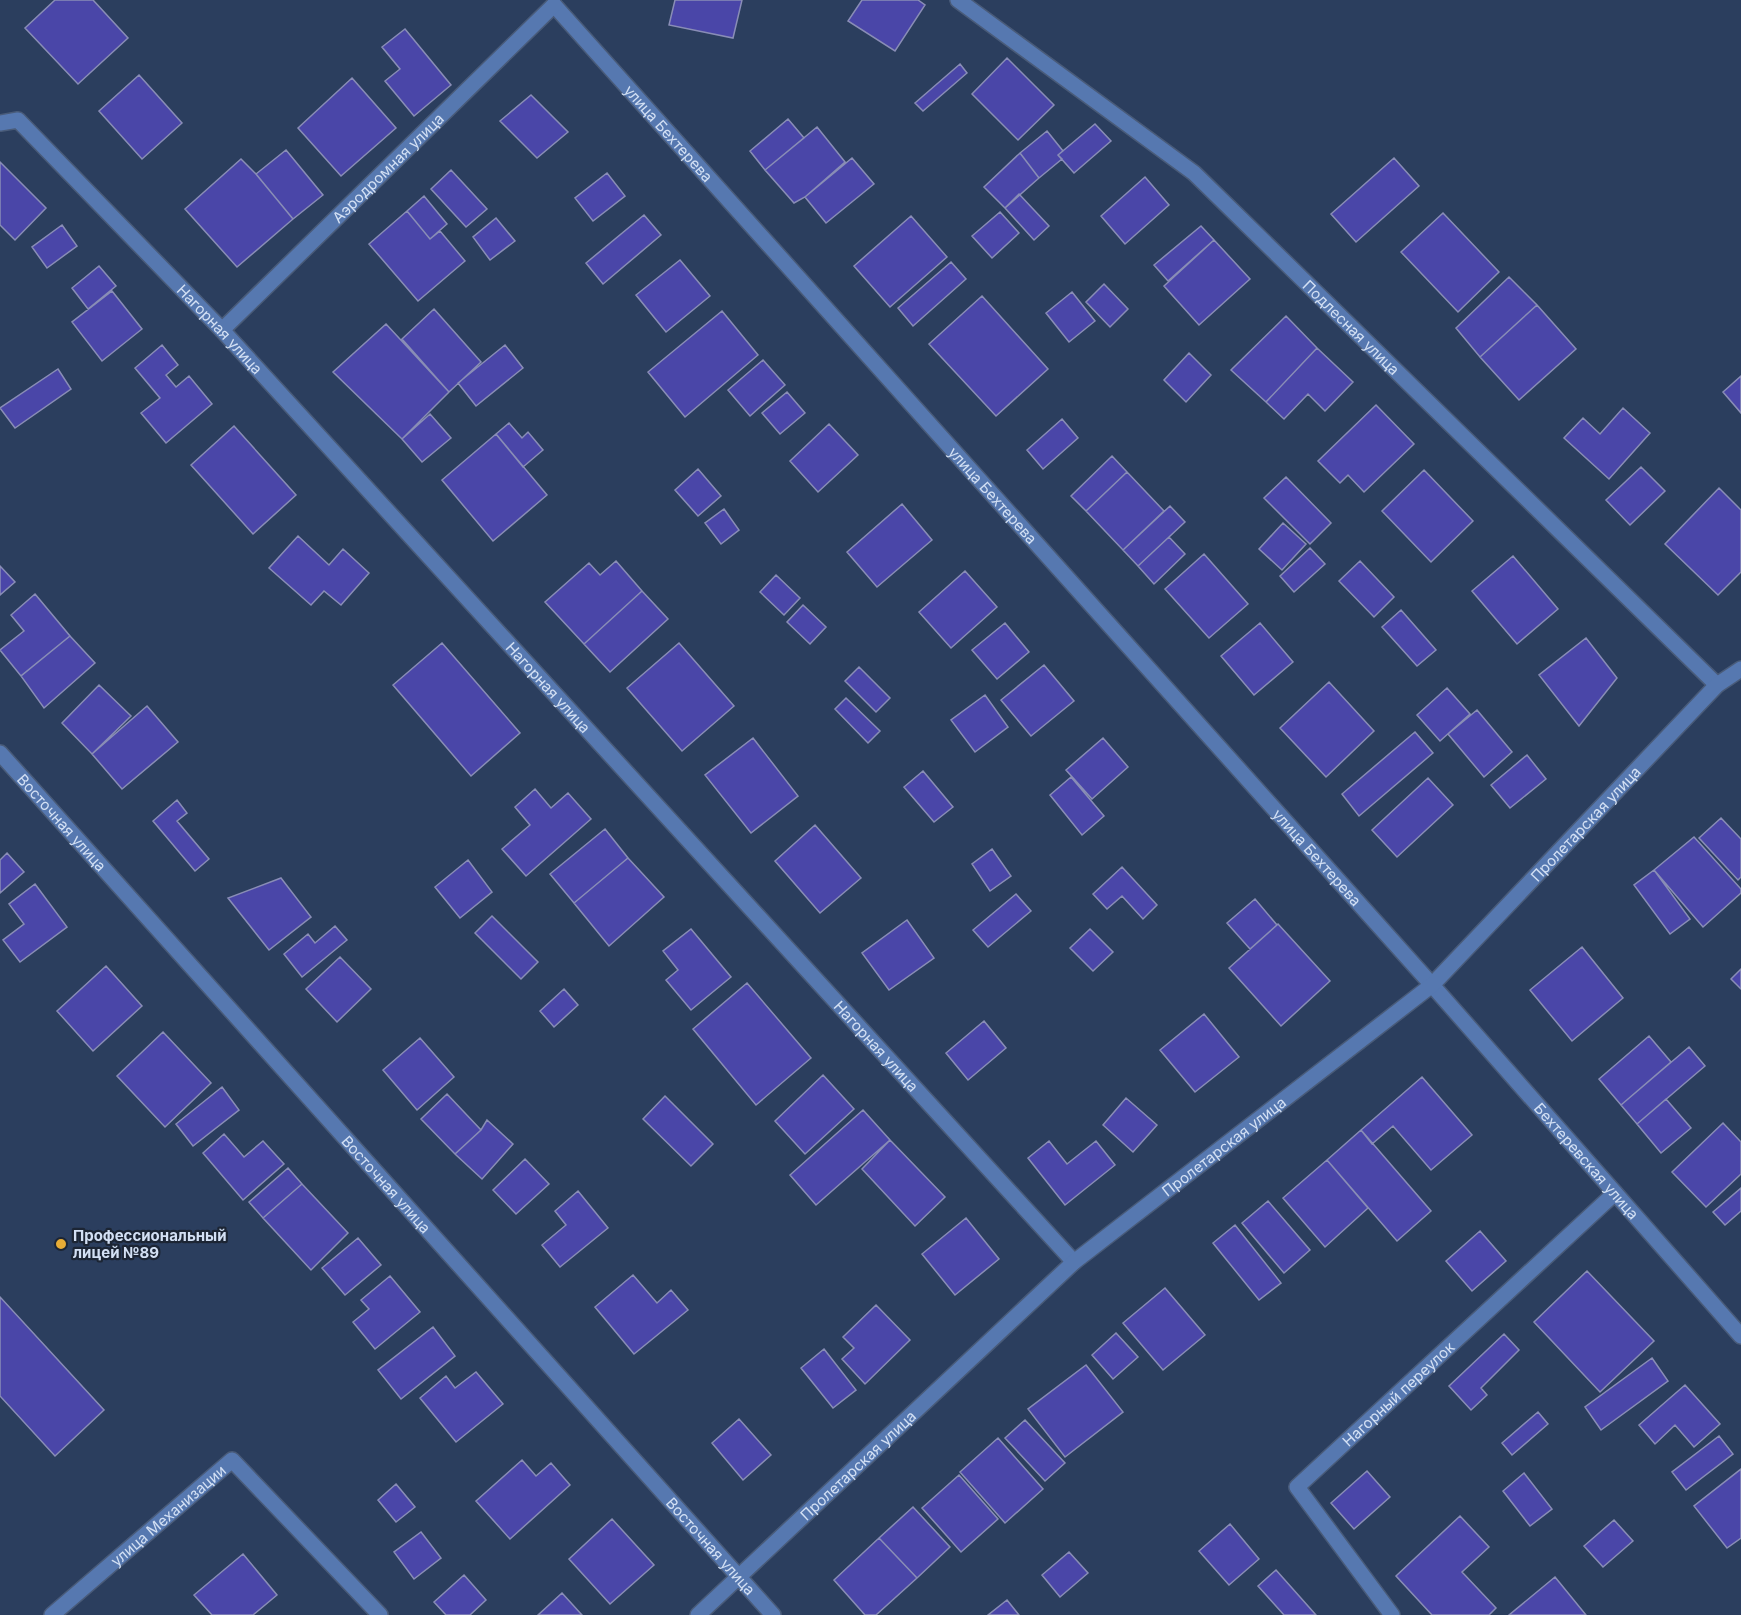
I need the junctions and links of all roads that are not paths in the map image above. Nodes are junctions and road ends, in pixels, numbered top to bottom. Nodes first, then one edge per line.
1 (958, 0) edge
2 (554, 2) edge
3 (0, 123) edge
4 (222, 330) junction
5 (1741, 669) edge
6 (1717, 685) junction
7 (0, 753) edge
8 (1432, 986) junction
9 (1615, 1193) junction
10 (1074, 1262) junction
11 (1741, 1336) edge
12 (739, 1578) junction
13 (52, 1615) edge
14 (380, 1615) edge
15 (698, 1615) edge
16 (773, 1615) edge
17 (1392, 1615) edge

1 - 6 street, Подлесная улица
2 - 4 street, Аэродромная улица
2 - 8 street, улица Бехтерева
3 - 4 street, Нагорная улица
4 - 10 street, Нагорная улица
5 - 6 street, Пролетарская улица
6 - 8 street, Пролетарская улица
7 - 12 street, Восточная улица
8 - 9 street, Бехтеревская улица
8 - 10 street, Пролетарская улица
9 - 11 street, Бехтеревская улица
9 - 17 street, Нагорный переулок
10 - 12 street, Пролетарская улица
12 - 15 street, Пролетарская улица
12 - 16 street, Восточная улица
13 - 14 street, улица Механизации

